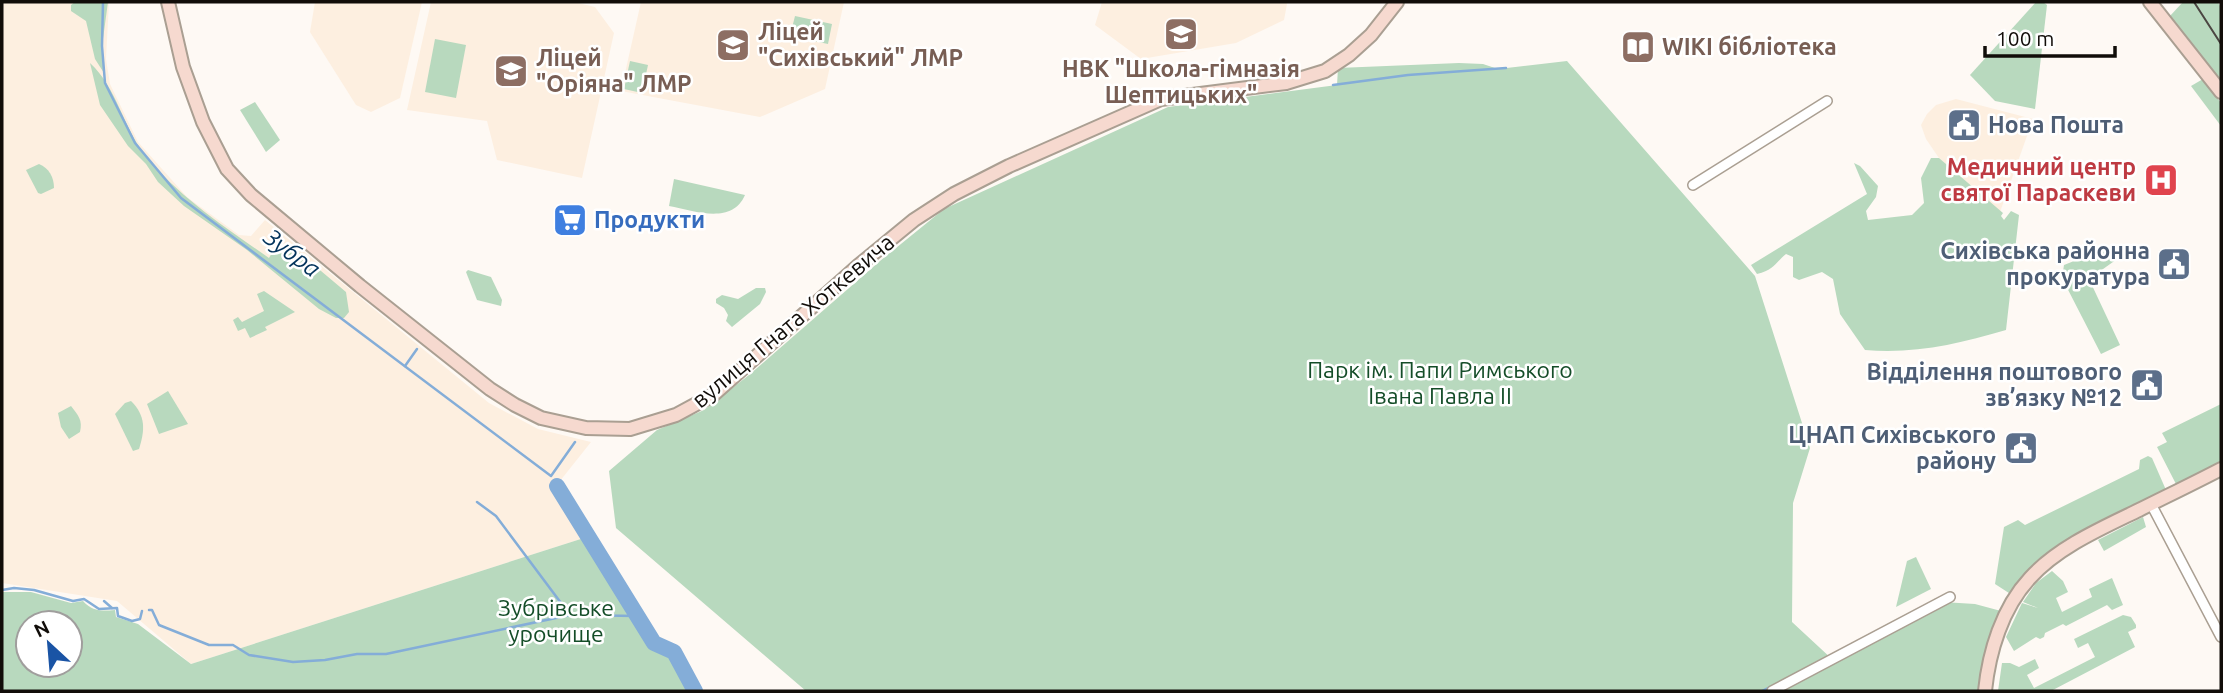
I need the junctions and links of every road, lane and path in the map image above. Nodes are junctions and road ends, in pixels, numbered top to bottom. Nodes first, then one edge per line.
1 (168, 2) edge
2 (1397, 2) edge
3 (2150, 2) edge
4 (2221, 92) edge
5 (1827, 101) dead end
6 (1693, 185) dead end
7 (2221, 469) edge
8 (2151, 504) junction
9 (1950, 597) dead end
10 (2221, 637) edge
11 (1772, 691) edge
12 (1986, 691) edge

1 - 2 street, вулиця Гната Хоткевича
3 - 4 street
5 - 6 street
7 - 8 street
8 - 10 street
8 - 12 street
9 - 11 street

